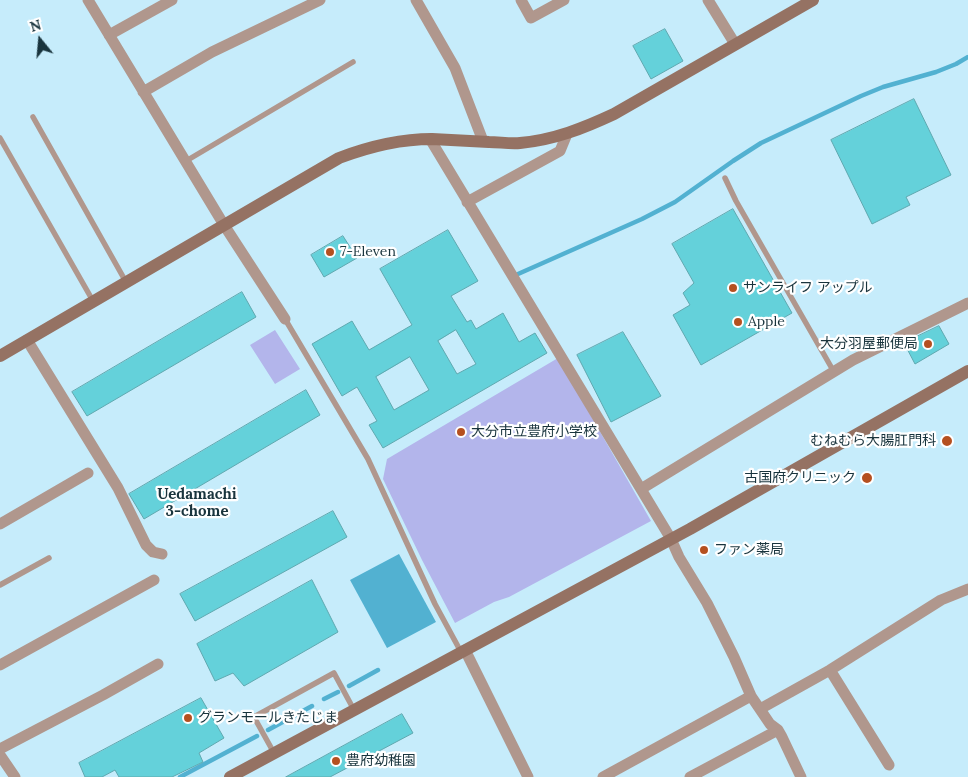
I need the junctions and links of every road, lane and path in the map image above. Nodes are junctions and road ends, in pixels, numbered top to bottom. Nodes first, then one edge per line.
1 (88, 0) edge
2 (172, 0) edge
3 (320, 0) edge
4 (416, 0) edge
5 (521, 0) edge
6 (564, 0) edge
7 (708, 0) edge
8 (813, 0) edge
9 (109, 35) junction
10 (735, 44) junction
11 (353, 62) dead end
12 (143, 92) junction
13 (33, 117) dead end
14 (567, 134) junction
15 (0, 138) edge
16 (430, 139) junction
17 (483, 141) junction
18 (186, 162) junction
19 (725, 178) dead end
20 (467, 202) junction
21 (224, 225) junction
22 (126, 282) junction
23 (94, 301) junction
24 (968, 303) edge
25 (286, 319) joint
26 (27, 340) junction
27 (0, 356) edge
28 (968, 371) edge
29 (834, 372) junction
30 (88, 473) dead end
31 (641, 489) junction
32 (0, 524) edge
33 (671, 539) junction
34 (162, 554) dead end
35 (49, 558) dead end
36 (154, 580) dead end
37 (0, 585) edge
38 (968, 590) edge
39 (463, 651) junction
40 (158, 664) dead end
41 (0, 665) edge
42 (830, 670) junction
43 (751, 696) junction
44 (760, 709) junction
45 (354, 710) junction
46 (778, 730) junction
47 (0, 749) edge
48 (274, 753) junction
49 (0, 754) edge
50 (890, 765) dead end
51 (15, 777) edge
52 (230, 777) edge
53 (528, 777) edge
54 (603, 777) edge
55 (690, 777) edge
56 (801, 777) edge

1 - 9 street
2 - 9 street
3 - 12 street
4 - 17 street
5 - 6 street
7 - 10 street
8 - 10 street
9 - 12 street
10 - 14 street
11 - 18 lane
12 - 18 street
13 - 22 lane
14 - 17 street
14 - 20 street
15 - 23 lane
16 - 17 street
16 - 20 street
16 - 21 street
18 - 21 street
19 - 29 lane
20 - 31 street
21 - 22 street
21 - 25 street
22 - 23 street
23 - 26 street
24 - 29 street
25 - 39 lane
26 - 27 street
26 - 34 street
28 - 33 street
29 - 31 street
30 - 32 street
31 - 33 street
33 - 39 street
33 - 43 street
35 - 37 lane
36 - 41 street
38 - 42 street
39 - 45 street
39 - 53 street
40 - 47 street
42 - 44 street
42 - 50 street
43 - 44 street
43 - 54 street
44 - 46 street
45 - 48 street
45 - 48 lane
46 - 55 street
46 - 56 street
48 - 52 street
49 - 51 street

